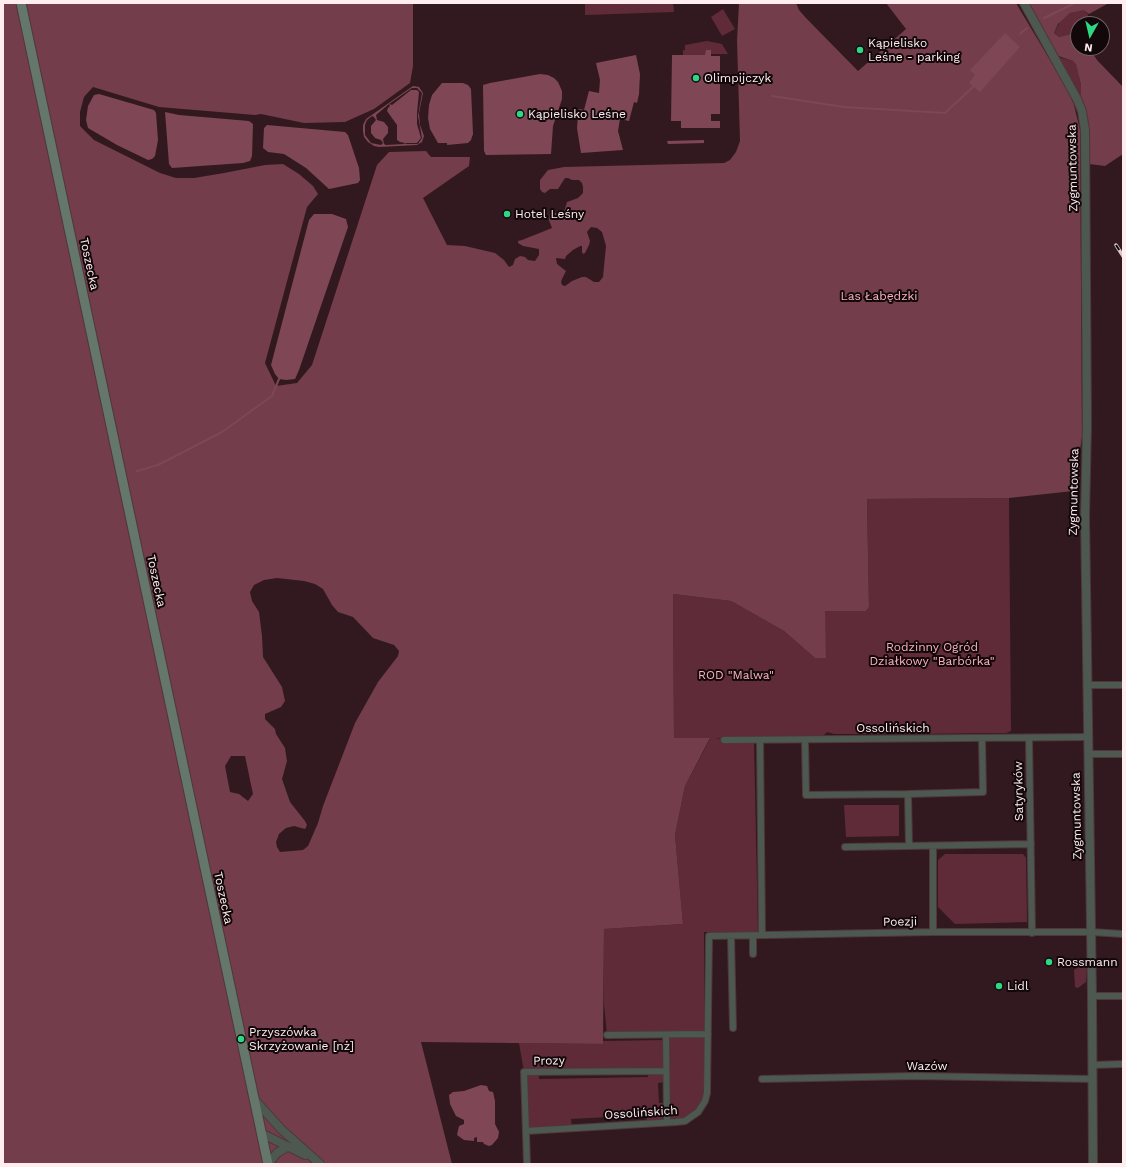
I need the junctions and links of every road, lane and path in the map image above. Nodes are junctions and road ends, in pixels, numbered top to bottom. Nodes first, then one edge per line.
1 (21, 3) edge
2 (1024, 3) edge
3 (1088, 685) junction
4 (1123, 685) edge
5 (1088, 737) junction
6 (1029, 738) junction
7 (982, 739) junction
8 (724, 740) dead end
9 (760, 740) junction
10 (805, 740) junction
11 (1089, 754) junction
12 (1123, 754) edge
13 (908, 794) junction
14 (1031, 844) junction
15 (909, 846) junction
16 (933, 846) junction
17 (845, 847) dead end
18 (933, 932) junction
19 (1091, 932) junction
20 (1032, 933) junction
21 (1123, 934) edge
22 (709, 936) joint
23 (731, 936) junction
24 (753, 936) junction
25 (762, 936) junction
26 (753, 954) dead end
27 (1092, 996) junction
28 (1123, 996) edge
29 (733, 1028) dead end
30 (708, 1034) junction
31 (607, 1035) dead end
32 (666, 1035) junction
33 (1123, 1064) edge
34 (1093, 1065) junction
35 (666, 1071) junction
36 (762, 1079) dead end
37 (1093, 1079) junction
38 (254, 1099) junction
39 (667, 1122) junction
40 (281, 1129) junction
41 (526, 1131) junction
42 (261, 1133) junction
43 (287, 1147) junction
44 (312, 1158) junction
45 (268, 1164) edge
46 (320, 1164) edge
47 (527, 1164) edge
48 (1093, 1164) edge

1 - 38 main road, Toszecka
2 - 3 street, Zygmuntowska
3 - 4 street
3 - 5 street, Zygmuntowska
5 - 6 street, Ossolińskich
5 - 11 street, Zygmuntowska
6 - 7 street, Ossolińskich
6 - 14 street, Satyryków
7 - 10 street, Ossolińskich
7 - 13 street
8 - 9 street, Ossolińskich
9 - 10 street, Ossolińskich
9 - 25 street
10 - 13 street
11 - 12 street
11 - 19 street, Zygmuntowska
13 - 15 street
14 - 16 street
14 - 20 street, Satyryków
15 - 16 street
15 - 17 street
16 - 18 street
18 - 20 street, Poezji
18 - 25 street, Poezji
19 - 20 street, Poezji
19 - 21 street, Poezji
19 - 27 street, Zygmuntowska
22 - 23 street, Poezji
22 - 30 street, Ossolińskich
23 - 24 street, Poezji
23 - 29 street
24 - 25 street, Poezji
24 - 26 street
27 - 28 street
27 - 34 street, Zygmuntowska
30 - 32 street
30 - 39 street, Ossolińskich
31 - 32 street
32 - 35 street
33 - 34 street
34 - 37 street, Zygmuntowska
35 - 39 street
35 - 41 street, Prozy
36 - 37 street, Wazów
37 - 48 street, Zygmuntowska
38 - 40 street
38 - 42 main road, Toszecka
39 - 41 street, Ossolińskich
40 - 42 street
40 - 44 street
41 - 47 street, Prozy
42 - 43 street
42 - 45 main road, Toszecka
43 - 44 street
43 - 45 street
44 - 46 street

